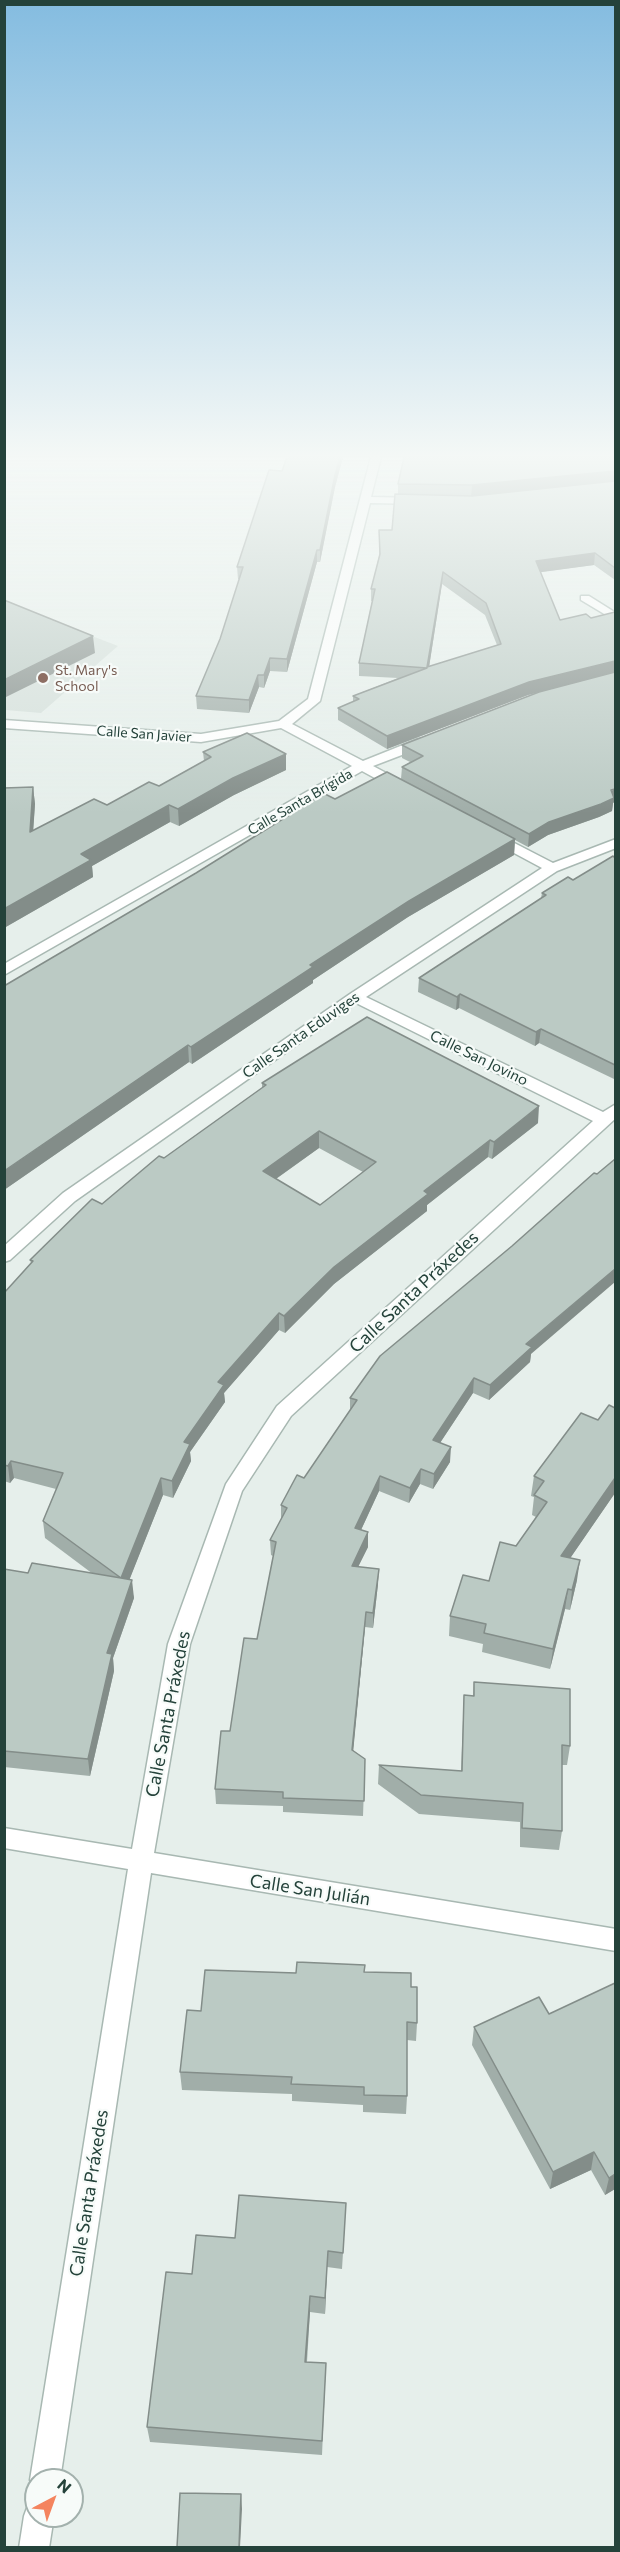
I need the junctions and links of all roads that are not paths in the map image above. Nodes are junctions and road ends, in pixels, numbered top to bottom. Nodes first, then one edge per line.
1 (346, 576) edge
2 (585, 598) dead end
3 (615, 618) edge
4 (4, 724) edge
5 (283, 724) junction
6 (437, 737) edge
7 (363, 766) junction
8 (415, 794) edge
9 (478, 828) edge
10 (615, 843) edge
11 (552, 868) junction
12 (4, 971) edge
13 (355, 997) junction
14 (609, 1114) edge
15 (4, 1256) edge
16 (4, 1838) edge
17 (141, 1862) junction
18 (615, 1940) edge
19 (47, 2468) edge
20 (37, 2528) edge
21 (34, 2547) edge

1 - 5 street
2 - 3 street
4 - 5 street, Calle San Javier
5 - 7 street
6 - 7 street, Calle Santa Brígida
7 - 8 street
7 - 12 street, Calle Santa Brígida
9 - 11 street
10 - 11 street, Calle Santa Eduviges
11 - 13 street, Calle Santa Eduviges
13 - 14 street, Calle San Jovino
13 - 15 street, Calle Santa Eduviges
14 - 17 street, Calle Santa Práxedes
16 - 17 street, Calle San Julián
17 - 18 street, Calle San Julián
17 - 19 street, Calle Santa Práxedes
20 - 21 street

